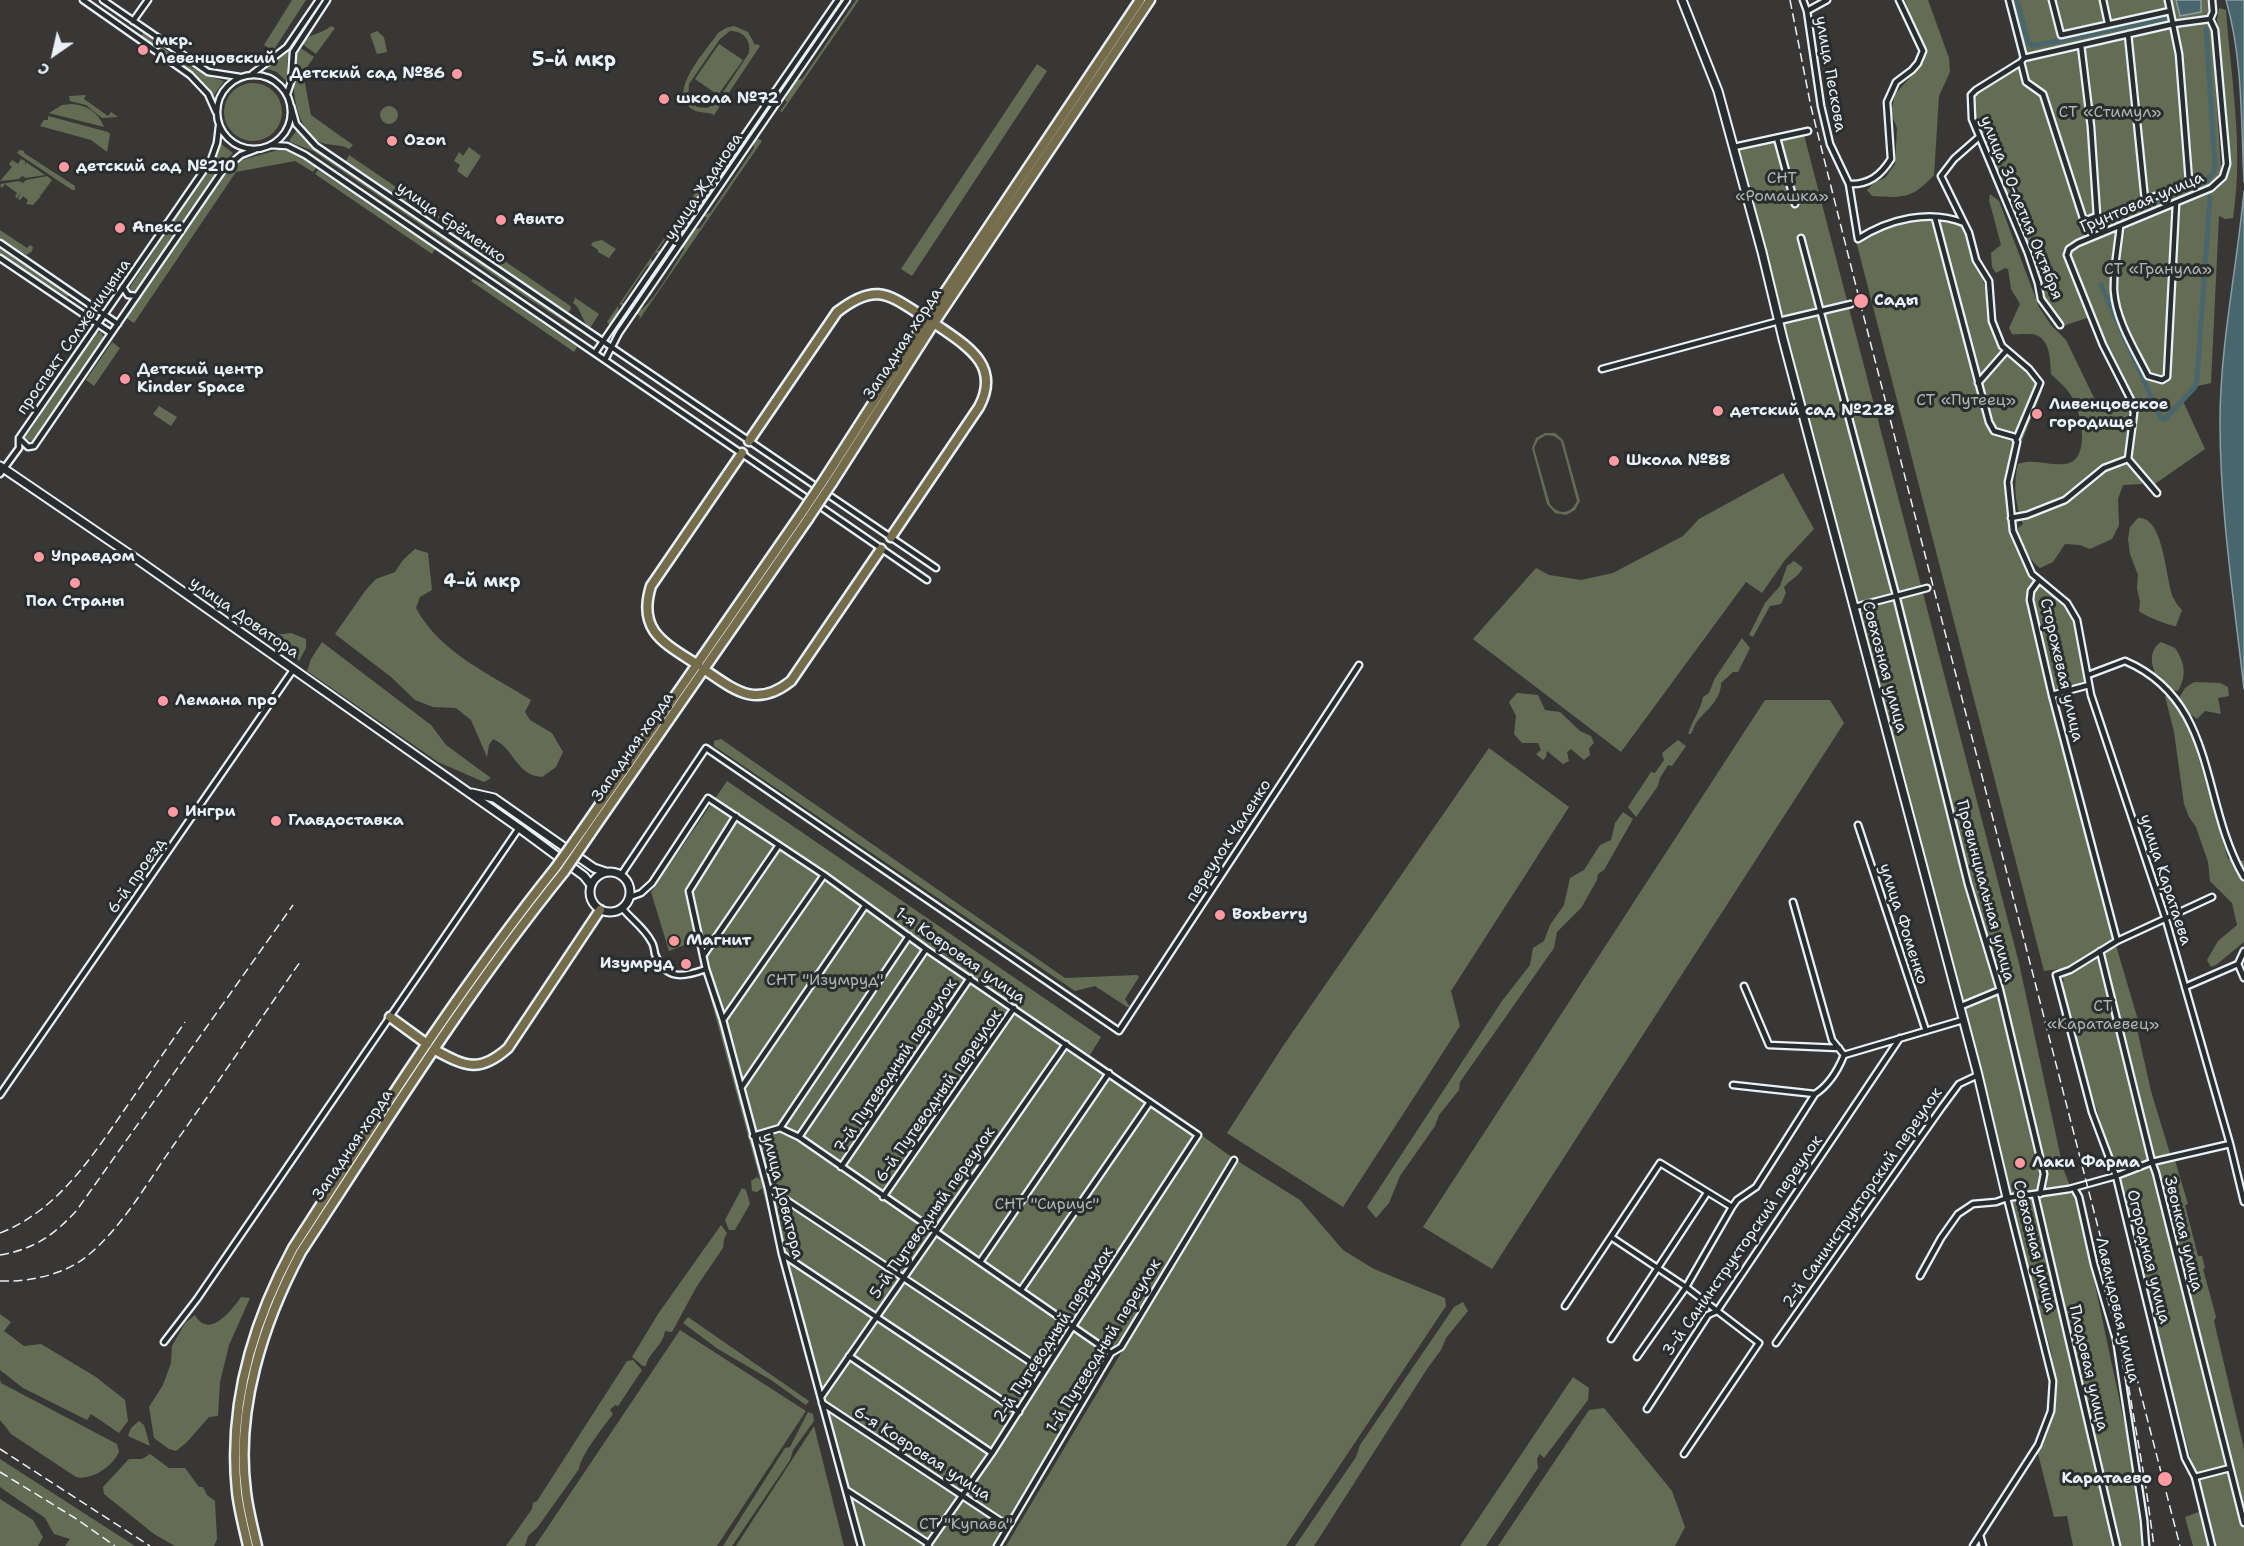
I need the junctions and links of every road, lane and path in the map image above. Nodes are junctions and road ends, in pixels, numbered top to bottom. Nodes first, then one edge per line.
1 (83, 0) edge
2 (103, 0) edge
3 (147, 0) edge
4 (319, 0) edge
5 (327, 0) edge
6 (838, 0) edge
7 (847, 0) edge
8 (1140, 0) edge
9 (1150, 0) edge
10 (1682, 0) edge
11 (1803, 0) edge
12 (1827, 0) edge
13 (1899, 0) edge
14 (2009, 0) edge
15 (2052, 0) edge
16 (2103, 0) edge
17 (2168, 0) edge
18 (2212, 0) edge
19 (1807, 11) junction
20 (2170, 11) junction
21 (2210, 19) junction
22 (133, 21) junction
23 (2108, 23) junction
24 (2173, 24) junction
25 (139, 25) junction
26 (2128, 34) junction
27 (133, 35) junction
28 (2081, 45) junction
29 (2023, 60) junction
30 (252, 74) junction
31 (240, 77) junction
32 (287, 94) junction
33 (291, 106) junction
34 (217, 115) junction
35 (219, 126) junction
36 (1808, 130) dead end
37 (1979, 137) junction
38 (1777, 138) junction
39 (271, 145) junction
40 (1734, 147) junction
41 (257, 149) junction
42 (1849, 184) junction
43 (2176, 203) junction
44 (1795, 204) dead end
45 (1935, 218) junction
46 (1964, 223) junction
47 (2120, 226) junction
48 (1801, 238) dead end
49 (0, 243) edge
50 (0, 258) edge
51 (123, 287) junction
52 (74, 294) junction
53 (137, 296) junction
54 (68, 303) junction
55 (1851, 303) dead end
56 (1820, 311) junction
57 (104, 314) junction
58 (931, 321) junction
59 (1779, 321) junction
60 (97, 324) junction
61 (118, 324) junction
62 (2060, 325) dead end
63 (578, 331) junction
64 (111, 333) junction
65 (572, 338) junction
66 (603, 342) junction
67 (611, 348) junction
68 (2006, 351) junction
69 (595, 353) junction
70 (605, 360) junction
71 (1602, 369) dead end
72 (1978, 383) junction
73 (20, 438) junction
74 (2016, 440) junction
75 (749, 441) junction
76 (28, 447) junction
77 (18, 448) junction
78 (742, 453) junction
79 (2128, 459) junction
80 (1, 470) edge
81 (2157, 493) dead end
82 (2011, 518) junction
83 (891, 537) junction
84 (881, 549) junction
85 (936, 568) dead end
86 (927, 580) dead end
87 (2039, 580) junction
88 (1927, 588) dead end
89 (1896, 595) junction
90 (1855, 607) junction
91 (1359, 665) dead end
92 (702, 667) junction
93 (293, 670) junction
94 (2088, 675) junction
95 (2090, 686) junction
96 (2052, 695) junction
97 (467, 792) junction
98 (736, 816) junction
99 (1858, 825) dead end
100 (519, 828) junction
101 (779, 845) junction
102 (560, 870) junction
103 (606, 872) junction
104 (621, 875) junction
105 (824, 875) junction
106 (2244, 877) edge
107 (591, 885) junction
108 (630, 897) junction
109 (2212, 897) dead end
110 (1793, 902) dead end
111 (865, 906) junction
112 (623, 909) junction
113 (600, 910) junction
114 (2166, 920) junction
115 (909, 936) junction
116 (2117, 941) junction
117 (926, 949) junction
118 (2100, 951) junction
119 (2244, 951) edge
120 (704, 956) junction
121 (2238, 964) junction
122 (706, 969) junction
123 (970, 978) junction
124 (2244, 978) edge
125 (1744, 986) dead end
126 (2185, 987) junction
127 (2000, 990) junction
128 (1959, 1006) junction
129 (1014, 1008) junction
130 (390, 1017) junction
131 (723, 1020) junction
132 (1963, 1020) junction
133 (1926, 1031) junction
134 (1900, 1038) junction
135 (427, 1044) junction
136 (1066, 1044) junction
137 (1839, 1048) junction
138 (435, 1050) junction
139 (1844, 1055) junction
140 (1109, 1073) junction
141 (1978, 1075) junction
142 (1733, 1084) dead end
143 (741, 1088) junction
144 (1815, 1094) junction
145 (0, 1095) edge
146 (1150, 1102) junction
147 (780, 1128) junction
148 (1198, 1134) joint
149 (753, 1136) junction
150 (799, 1137) junction
151 (2230, 1144) junction
152 (1234, 1160) dead end
153 (2152, 1162) junction
154 (842, 1167) junction
155 (2116, 1176) junction
156 (768, 1188) junction
157 (2074, 1188) junction
158 (1707, 1193) junction
159 (2037, 1194) junction
160 (883, 1197) junction
161 (2007, 1198) junction
162 (2244, 1202) edge
163 (1732, 1207) junction
164 (935, 1232) junction
165 (1611, 1237) junction
166 (782, 1254) junction
167 (980, 1262) junction
168 (1658, 1268) junction
169 (904, 1276) junction
170 (1920, 1276) dead end
171 (1686, 1287) junction
172 (1021, 1290) junction
173 (1564, 1306) dead end
174 (1717, 1311) junction
175 (876, 1317) junction
176 (1072, 1326) junction
177 (1611, 1339) dead end
178 (164, 1342) dead end
179 (1776, 1343) dead end
180 (1111, 1353) junction
181 (849, 1356) junction
182 (1637, 1357) dead end
183 (1044, 1371) junction
184 (821, 1397) junction
185 (822, 1403) junction
186 (1647, 1409) dead end
187 (1019, 1412) junction
188 (992, 1454) junction
189 (1684, 1454) dead end
190 (2230, 1468) junction
191 (2195, 1477) junction
192 (846, 1490) junction
193 (962, 1495) junction
194 (2244, 1522) edge
195 (1008, 1526) junction
196 (1980, 1535) junction
197 (928, 1545) edge
198 (248, 1546) edge
199 (257, 1546) edge
200 (861, 1546) edge
201 (997, 1546) edge
202 (1973, 1546) edge
203 (1983, 1546) edge
204 (2117, 1546) edge
205 (2146, 1546) edge
206 (2212, 1546) edge

1 - 27 street
2 - 22 street
3 - 22 street
4 - 30 street
5 - 32 street
6 - 66 street, улица Жданова
7 - 67 street, улица Жданова
8 - 58 highway, Западная хорда
9 - 58 highway, Западная хорда
10 - 40 street, Совхозная улица
11 - 19 street, улица Пескова
12 - 19 street
13 - 42 street
14 - 29 street
15 - 23 street
16 - 23 street
17 - 20 street
18 - 21 street, Грунтовая улица
19 - 42 street, улица Пескова
20 - 23 street
20 - 24 street
21 - 24 street
21 - 43 street, Грунтовая улица
22 - 25 street
24 - 26 street
24 - 26 street
25 - 27 street
25 - 31 street
26 - 28 street
27 - 34 street
28 - 29 street
28 - 29 street
29 - 37 street, улица 30-летия Октября
30 - 31 street
30 - 32 street
31 - 34 street
32 - 33 street
33 - 39 street
33 - 63 street, улица Ерёменко
34 - 35 street
35 - 41 street
35 - 51 street, проспект Солженицына
36 - 38 street
37 - 46 street
37 - 62 street, улица 30-летия Октября
38 - 40 street
38 - 44 street
39 - 41 street
39 - 65 street, улица Ерёменко
40 - 59 street, Совхозная улица
41 - 53 street, проспект Солженицына
42 - 45 street, улица Пескова
43 - 47 street, Грунтовая улица
43 - 47 street
45 - 46 street
45 - 72 street
46 - 68 street
47 - 79 street, Грунтовая улица
48 - 56 street, Провинциальная улица
49 - 52 street
50 - 54 street
51 - 53 street
51 - 57 street, проспект Солженицына
52 - 54 street
52 - 57 street
53 - 61 street, проспект Солженицына
54 - 60 street
55 - 56 street
56 - 59 street
56 - 89 street, Провинциальная улица
57 - 60 street, проспект Солженицына
57 - 61 street
58 - 75 highway
58 - 83 highway
58 - 92 highway, Западная хорда, bridge
59 - 71 street
59 - 90 street, Совхозная улица
60 - 64 street
60 - 73 street, проспект Солженицына
61 - 64 street, проспект Солженицына
63 - 65 street
63 - 66 street, улица Ерёменко
64 - 76 street, проспект Солженицына
65 - 69 street, улица Ерёменко
66 - 67 street, улица Ерёменко
66 - 69 street, улица Жданова
67 - 70 street, улица Жданова
67 - 75 street, улица Ерёменко
68 - 72 street
68 - 74 street, Сторожевая улица
69 - 70 street, улица Ерёменко
70 - 78 street, улица Ерёменко
72 - 74 street
73 - 76 street, проспект Солженицына
73 - 77 street, проспект Солженицына
74 - 82 street, Сторожевая улица
75 - 83 street, улица Ерёменко
76 - 77 street
77 - 80 street, проспект Солженицына
78 - 84 street, улица Ерёменко
78 - 92 highway
79 - 81 street
79 - 82 street
80 - 93 street, улица Доватора
82 - 87 street, Сторожевая улица
83 - 85 street, улица Ерёменко
84 - 86 street, улица Ерёменко
84 - 92 highway
87 - 94 street, улица Каратаева
87 - 96 street, Сторожевая улица
88 - 89 street
89 - 90 street
89 - 127 street, Провинциальная улица
90 - 128 street, Совхозная улица
91 - 104 street, переулок Чаленко
92 - 102 highway, Западная хорда, bridge
93 - 97 street, улица Доватора
93 - 145 street, 6-й проезд
94 - 95 street, улица Каратаева
94 - 106 street
95 - 96 street
95 - 114 street, улица Каратаева
96 - 116 street, Сторожевая улица
97 - 100 street, улица Доватора
97 - 103 street, улица Доватора
98 - 101 street, 1-я Ковровая улица
98 - 108 street, 1-я Ковровая улица
98 - 120 street, улица Доватора
99 - 133 street, улица Фоменко
100 - 107 street, улица Доватора
100 - 130 street
101 - 105 street, 1-я Ковровая улица
101 - 120 street
102 - 135 highway, Западная хорда
102 - 138 highway, Западная хорда
103 - 104 street
103 - 107 street
104 - 108 street
105 - 111 street, 1-я Ковровая улица
105 - 131 street
107 - 113 street
108 - 112 street
109 - 114 street
110 - 137 street
111 - 115 street, 1-я Ковровая улица
111 - 143 street
112 - 113 street
112 - 122 street
113 - 138 highway
114 - 116 street
114 - 126 street, улица Каратаева
115 - 117 street, 1-я Ковровая улица
115 - 147 street
116 - 118 street
117 - 123 street, 1-я Ковровая улица
117 - 150 street
118 - 153 street, Звонкая улица
118 - 155 street, Огородная улица
119 - 121 street
120 - 122 street, улица Доватора
121 - 124 street
121 - 126 street
122 - 131 street, улица Доватора
123 - 129 street, 1-я Ковровая улица
123 - 154 street, 7-й Путеводный переулок
125 - 137 street
126 - 151 street, улица Каратаева
127 - 128 street
127 - 159 street, Провинциальная улица
128 - 132 street, Совхозная улица
129 - 136 street, 1-я Ковровая улица
129 - 160 street, 6-й Путеводный переулок
130 - 135 highway
130 - 178 street
131 - 143 street, улица Доватора
132 - 133 street
132 - 141 street, Совхозная улица
133 - 134 street
134 - 139 street
134 - 174 street, 3-й Санинструкторский переулок
135 - 198 highway, Западная хорда
136 - 140 street, 1-я Ковровая улица
136 - 164 street, 5-й Путеводный переулок
137 - 139 street
138 - 199 highway, Западная хорда
139 - 144 street
140 - 146 street, 1-я Ковровая улица
140 - 167 street
141 - 161 street, Совхозная улица
141 - 179 street, 2-й Санинструкторский переулок
142 - 144 street
143 - 149 street, улица Доватора
144 - 163 street
146 - 148 street, 1-я Ковровая улица
146 - 172 street
147 - 149 street
147 - 150 street
148 - 176 street, 2-й Путеводный переулок
149 - 156 street, улица Доватора
150 - 154 street
151 - 153 street
151 - 162 street, улица Каратаева
152 - 180 street, 1-й Путеводный переулок
153 - 155 street
153 - 190 street, Звонкая улица
154 - 160 street
155 - 157 street
155 - 191 street, Огородная улица
156 - 166 street, улица Доватора
156 - 169 street
157 - 159 street
157 - 205 street, Лавандовая улица
158 - 163 street
158 - 165 street
158 - 168 street
159 - 161 street
159 - 204 street, Плодовая улица
160 - 164 street
161 - 170 street
161 - 196 street, Совхозная улица
163 - 171 street
164 - 167 street
164 - 169 street, 5-й Путеводный переулок
165 - 168 street
165 - 173 street
166 - 175 street
166 - 184 street, улица Доватора
167 - 172 street
168 - 171 street
168 - 177 street
169 - 175 street, 5-й Путеводный переулок
169 - 183 street
171 - 174 street
171 - 182 street
172 - 176 street
174 - 186 street, 3-й Санинструкторский переулок
174 - 189 street
175 - 181 street, 5-й Путеводный переулок
175 - 187 street
176 - 180 street
176 - 183 street, 2-й Путеводный переулок
180 - 195 street, 1-й Путеводный переулок
181 - 184 street, 5-й Путеводный переулок
181 - 188 street
183 - 187 street, 2-й Путеводный переулок
184 - 185 street, улица Доватора
185 - 192 street, улица Доватора
185 - 193 street, 6-я Ковровая улица
187 - 188 street, 2-й Путеводный переулок
188 - 193 street, 2-й Путеводный переулок
190 - 191 street
190 - 194 street, Звонкая улица
191 - 206 street, Огородная улица
192 - 197 street
192 - 200 street, улица Доватора
193 - 195 street, 6-я Ковровая улица
193 - 197 street, 2-й Путеводный переулок
195 - 201 street, 1-й Путеводный переулок
196 - 202 street, Совхозная улица
196 - 203 street

